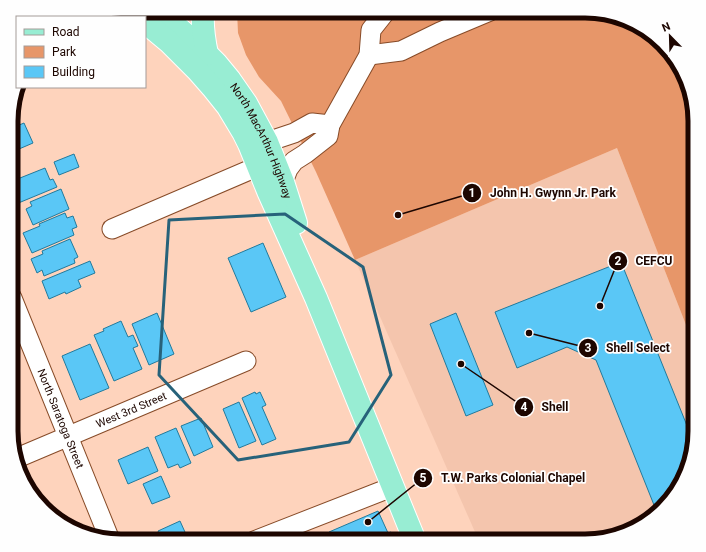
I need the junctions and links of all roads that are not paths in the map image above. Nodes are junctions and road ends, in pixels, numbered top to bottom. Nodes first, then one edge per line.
1 (182, 18) edge
2 (202, 18) edge
3 (380, 18) edge
4 (473, 18) edge
5 (146, 23) edge
6 (207, 54) junction
7 (369, 55) junction
8 (330, 125) junction
9 (267, 142) junction
10 (259, 166) junction
11 (283, 182) junction
12 (112, 229) dead end
13 (316, 298) junction
14 (18, 313) edge
15 (246, 361) dead end
16 (68, 436) junction
17 (22, 456) edge
18 (392, 487) junction
19 (107, 533) edge
20 (272, 534) edge
21 (412, 534) edge

1 - 6 main road, North MacArthur Highway
2 - 6 main road
3 - 7 street
4 - 7 street
5 - 10 main road, North MacArthur Highway
6 - 9 main road, North MacArthur Highway
7 - 8 street
8 - 9 street
8 - 11 street
9 - 11 main road, North MacArthur Highway
10 - 12 street
10 - 13 main road, North MacArthur Highway
11 - 13 main road, North MacArthur Highway
13 - 18 main road, North MacArthur Highway
14 - 16 street, North Saratoga Street
15 - 16 street, West 3rd Street
16 - 17 street, West 3rd Street
16 - 19 street, North Saratoga Street
18 - 20 street
18 - 21 main road, North MacArthur Highway

